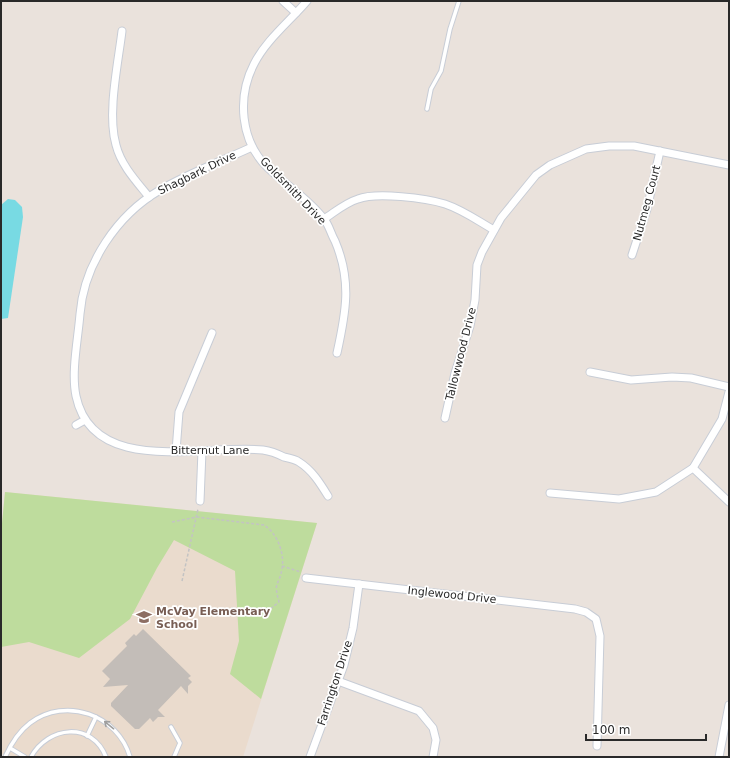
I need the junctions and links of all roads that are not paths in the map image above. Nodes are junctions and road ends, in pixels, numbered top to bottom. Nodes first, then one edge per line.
1 (282, 1) edge
2 (307, 1) edge
3 (460, 1) edge
4 (296, 13) junction
5 (122, 31) dead end
6 (427, 109) dead end
7 (252, 147) junction
8 (660, 151) junction
9 (729, 165) edge
10 (148, 197) junction
11 (324, 219) junction
12 (494, 230) junction
13 (632, 255) dead end
14 (212, 333) dead end
15 (337, 353) dead end
16 (590, 372) dead end
17 (729, 387) edge
18 (729, 392) edge
19 (445, 418) dead end
20 (85, 420) junction
21 (76, 425) dead end
22 (176, 451) junction
23 (202, 451) junction
24 (693, 468) junction
25 (550, 493) dead end
26 (328, 496) dead end
27 (200, 501) road end
28 (729, 502) edge
29 (306, 578) road end
30 (358, 584) junction
31 (338, 681) junction
32 (729, 705) edge
33 (96, 717) junction
34 (172, 727) dead end
35 (87, 736) junction
36 (597, 746) dead end
37 (10, 748) junction
38 (5, 757) edge
39 (25, 757) edge
40 (31, 757) edge
41 (106, 757) edge
42 (130, 757) edge
43 (174, 757) edge
44 (310, 757) edge
45 (433, 757) edge
46 (719, 757) edge

1 - 4 street
2 - 4 street, Goldsmith Drive
3 - 6 lane
4 - 7 street, Goldsmith Drive
5 - 10 street
7 - 10 street, Shagbark Drive
7 - 11 street, Goldsmith Drive
8 - 9 street, Tallowwood Drive
8 - 12 street, Tallowwood Drive
8 - 13 street, Nutmeg Court
10 - 20 street, Shagbark Drive
11 - 12 street
11 - 15 street, Goldsmith Drive
12 - 19 street, Tallowwood Drive
14 - 22 street
16 - 17 street
18 - 24 street
20 - 21 street
20 - 22 street, Bitternut Lane
22 - 23 street, Bitternut Lane
23 - 26 street, Bitternut Lane
23 - 27 street
24 - 25 street
24 - 28 street
29 - 30 street, Inglewood Drive
30 - 31 street, Farrington Drive
30 - 36 street, Inglewood Drive
31 - 44 street, Farrington Drive
31 - 45 street
32 - 46 street
33 - 35 lane
33 - 37 lane
42 -> 33 lane
34 - 43 lane
35 - 40 lane
35 - 41 lane
37 - 38 lane
37 - 39 lane

